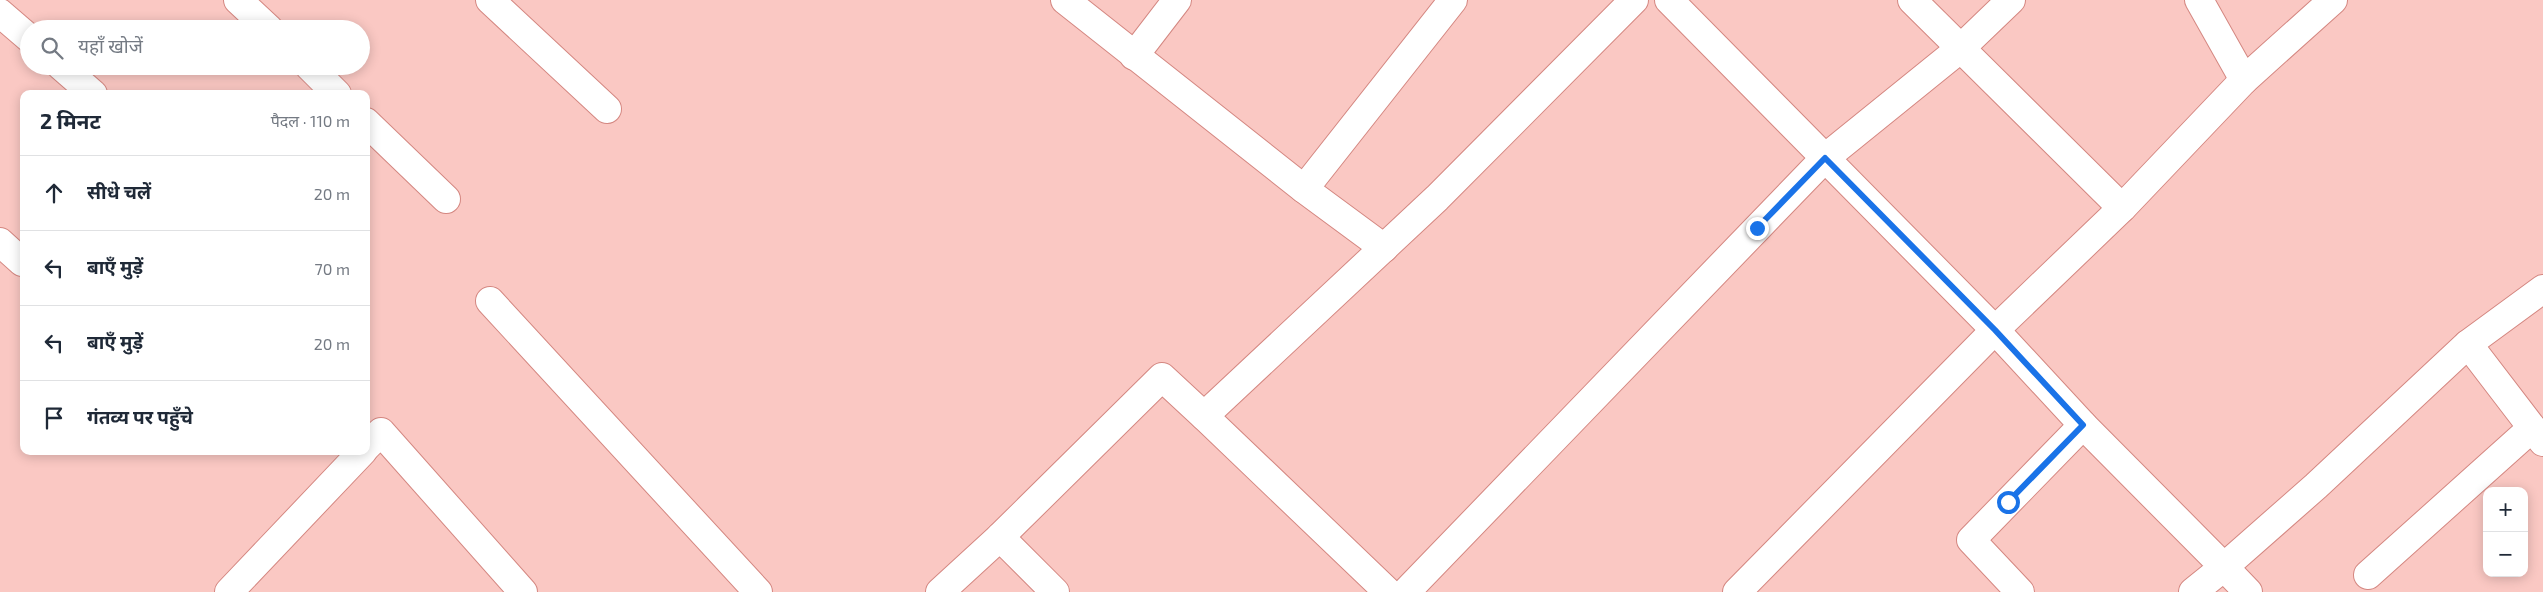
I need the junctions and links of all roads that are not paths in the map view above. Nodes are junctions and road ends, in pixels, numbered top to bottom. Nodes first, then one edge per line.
1 (238, 0) edge
2 (490, 0) edge
3 (1065, 0) edge
4 (1177, 0) edge
5 (1453, 0) edge
6 (1634, 0) edge
7 (1669, 0) edge
8 (1912, 0) edge
9 (2011, 0) edge
10 (2199, 0) edge
11 (2333, 0) edge
12 (0, 13) edge
13 (260, 20) edge
14 (20, 30) edge
15 (1961, 48) junction
16 (1134, 56) junction
17 (71, 75) edge
18 (318, 75) edge
19 (2244, 80) junction
20 (88, 90) edge
21 (333, 90) edge
22 (607, 110) dead end
23 (370, 126) edge
24 (1825, 158) junction
25 (1304, 188) junction
26 (446, 199) dead end
27 (2122, 208) junction
28 (0, 242) edge
29 (1384, 248) junction
30 (20, 260) edge
31 (2543, 289) edge
32 (490, 302) dead end
33 (1995, 330) junction
34 (2468, 344) junction
35 (1204, 416) junction
36 (2083, 425) junction
37 (2537, 435) edge
38 (370, 443) edge
39 (359, 455) edge
40 (1000, 538) junction
41 (2224, 567) junction
42 (2368, 575) dead end
43 (229, 592) edge
44 (522, 592) edge
45 (758, 592) edge
46 (940, 592) edge
47 (1055, 592) edge
48 (1388, 592) edge
49 (1406, 592) edge
50 (1737, 592) edge
51 (2020, 592) edge
52 (2192, 592) edge
53 (2248, 592) edge

1 - 13 street
2 - 22 street
3 - 16 street
4 - 16 street
5 - 25 street
6 - 29 street
7 - 24 street
8 - 15 street
9 - 15 street
10 - 19 street
11 - 19 street
12 - 14 street
15 - 24 street
15 - 27 street
16 - 25 street
17 - 20 street
18 - 21 street
19 - 27 street
23 - 26 street
24 - 33 street
24 - 49 street
25 - 29 street
27 - 33 street
28 - 30 street
29 - 35 street
31 - 34 street
32 - 45 street
33 - 36 street
33 - 50 street
34 - 37 street
34 - 41 street
35 - 40 street
35 - 48 street
36 - 41 street
36 - 51 street
37 - 42 street
38 - 44 street
39 - 43 street
40 - 46 street
40 - 47 street
41 - 52 street
41 - 53 street

